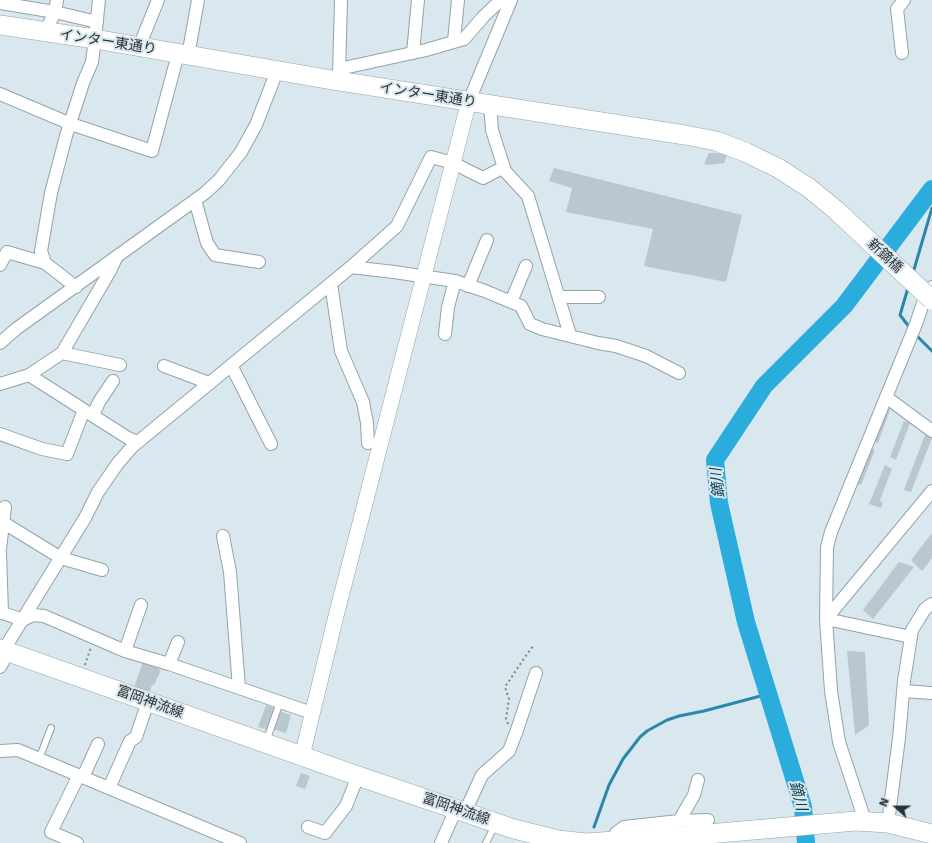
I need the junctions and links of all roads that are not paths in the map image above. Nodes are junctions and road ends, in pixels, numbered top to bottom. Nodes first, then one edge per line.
1 (99, 0) edge
2 (158, 0) edge
3 (198, 0) edge
4 (341, 0) edge
5 (418, 0) edge
6 (458, 0) edge
7 (501, 0) edge
8 (511, 0) edge
9 (904, 0) edge
10 (0, 3) edge
11 (56, 6) edge
12 (0, 25) edge
13 (96, 30) junction
14 (45, 32) junction
15 (454, 41) junction
16 (139, 47) junction
17 (413, 53) junction
18 (902, 53) dead end
19 (183, 55) junction
20 (277, 71) junction
21 (335, 74) junction
22 (0, 94) edge
23 (469, 101) junction
24 (490, 104) junction
25 (71, 124) junction
26 (454, 163) junction
27 (504, 167) junction
28 (195, 200) junction
29 (837, 211) joint
30 (486, 240) dead end
31 (116, 257) junction
32 (260, 262) dead end
33 (45, 263) junction
34 (0, 265) edge
35 (526, 266) dead end
36 (351, 267) junction
37 (424, 276) junction
38 (455, 281) junction
39 (330, 284) junction
40 (468, 286) junction
41 (76, 287) junction
42 (932, 287) edge
43 (599, 297) dead end
44 (559, 298) junction
45 (932, 300) edge
46 (511, 302) junction
47 (445, 334) dead end
48 (570, 335) junction
49 (0, 343) edge
50 (62, 353) junction
51 (120, 365) dead end
52 (231, 365) junction
53 (164, 366) dead end
54 (679, 373) dead end
55 (29, 375) junction
56 (113, 381) dead end
57 (209, 383) junction
58 (0, 384) edge
59 (886, 397) junction
60 (89, 412) junction
61 (932, 431) edge
62 (0, 434) edge
63 (137, 442) junction
64 (368, 443) dead end
65 (271, 444) dead end
66 (932, 491) edge
67 (5, 507) dead end
68 (4, 523) junction
69 (224, 536) dead end
70 (0, 549) edge
71 (0, 553) edge
72 (61, 558) junction
73 (102, 570) dead end
74 (932, 604) edge
75 (141, 605) dead end
76 (1, 613) edge
77 (826, 619) junction
78 (23, 620) junction
79 (911, 637) junction
80 (178, 642) dead end
81 (125, 651) junction
82 (1, 655) edge
83 (169, 664) junction
84 (536, 673) dead end
85 (239, 688) junction
86 (904, 691) junction
87 (932, 693) edge
88 (148, 702) junction
89 (280, 702) junction
90 (312, 713) junction
91 (51, 728) dead end
92 (98, 744) dead end
93 (265, 744) junction
94 (0, 751) edge
95 (302, 756) junction
96 (39, 759) junction
97 (81, 776) junction
98 (358, 776) junction
99 (698, 780) dead end
100 (109, 788) junction
101 (460, 811) junction
102 (708, 820) dead end
103 (860, 821) junction
104 (888, 822) junction
105 (496, 823) junction
106 (308, 827) dead end
107 (682, 829) junction
108 (932, 834) edge
109 (615, 842) edge
110 (77, 843) edge
111 (240, 843) edge
112 (441, 843) edge
113 (486, 843) edge
114 (586, 843) edge

1 - 13 street
2 - 16 street
3 - 19 street
4 - 21 street
5 - 17 street
6 - 15 street
7 - 15 street
8 - 23 street
9 - 18 street
10 - 11 street
11 - 13 street
11 - 14 street
12 - 14 main road, インター東通り
13 - 14 main road, インター東通り
13 - 16 main road, インター東通り
13 - 25 street
15 - 17 street
16 - 19 main road, インター東通り
17 - 21 street
19 - 20 main road, インター東通り
19 - 25 street
20 - 21 main road, インター東通り
20 - 28 street
21 - 23 main road, インター東通り
22 - 25 street
23 - 24 main road, インター東通り
23 - 26 street
24 - 27 street
24 - 29 main road, インター東通り
25 - 33 street
26 - 27 street
26 - 36 street
26 - 37 street
27 - 44 street
28 - 31 street
28 - 32 street
29 - 45 main road, 新鏑橋, bridge
30 - 40 street
31 - 41 street
31 - 50 street
33 - 34 street
33 - 41 street
35 - 46 street
36 - 37 street
36 - 39 street
37 - 38 street
37 - 90 street
38 - 40 street
38 - 47 street
39 - 52 street
39 - 64 street
40 - 46 street
41 - 49 street
42 - 59 street
43 - 44 street
44 - 48 street
46 - 48 street
48 - 54 street
50 - 51 street
50 - 55 street
52 - 57 street
52 - 65 street
53 - 57 street
55 - 58 street
55 - 60 street
56 - 60 street
57 - 63 street
59 - 61 street
59 - 77 street
60 - 62 street
60 - 63 street
63 - 72 street
66 - 77 street
67 - 68 street
68 - 70 street
68 - 72 street
69 - 85 street
71 - 76 street
72 - 73 street
72 - 78 street
74 - 79 street
75 - 81 street
76 - 78 street
77 - 79 street
77 - 103 street
78 - 81 street
78 - 82 street
79 - 86 street
80 - 83 street
81 - 83 street
82 - 88 main road, 富岡神流線
83 - 85 street
84 - 101 street
85 - 89 street
86 - 87 street
86 - 104 street
88 - 93 main road, 富岡神流線
88 - 100 street
89 - 90 street
89 - 93 lane
90 - 95 street
91 - 96 lane
92 - 97 street
93 - 95 main road, 富岡神流線
94 - 96 street
95 - 98 main road, 富岡神流線
96 - 97 street
97 - 100 street
97 - 110 street
98 - 101 main road, 富岡神流線
98 - 106 street
99 - 107 street
100 - 111 street
101 - 105 main road, 富岡神流線
101 - 112 street
102 - 107 street
103 - 104 main road, 富岡神流線
103 - 107 main road, 富岡神流線
104 - 108 main road, 富岡神流線
105 - 113 lane
105 - 114 main road, 富岡神流線
107 - 109 main road, 富岡神流線
109 - 114 main road, 富岡神流線

